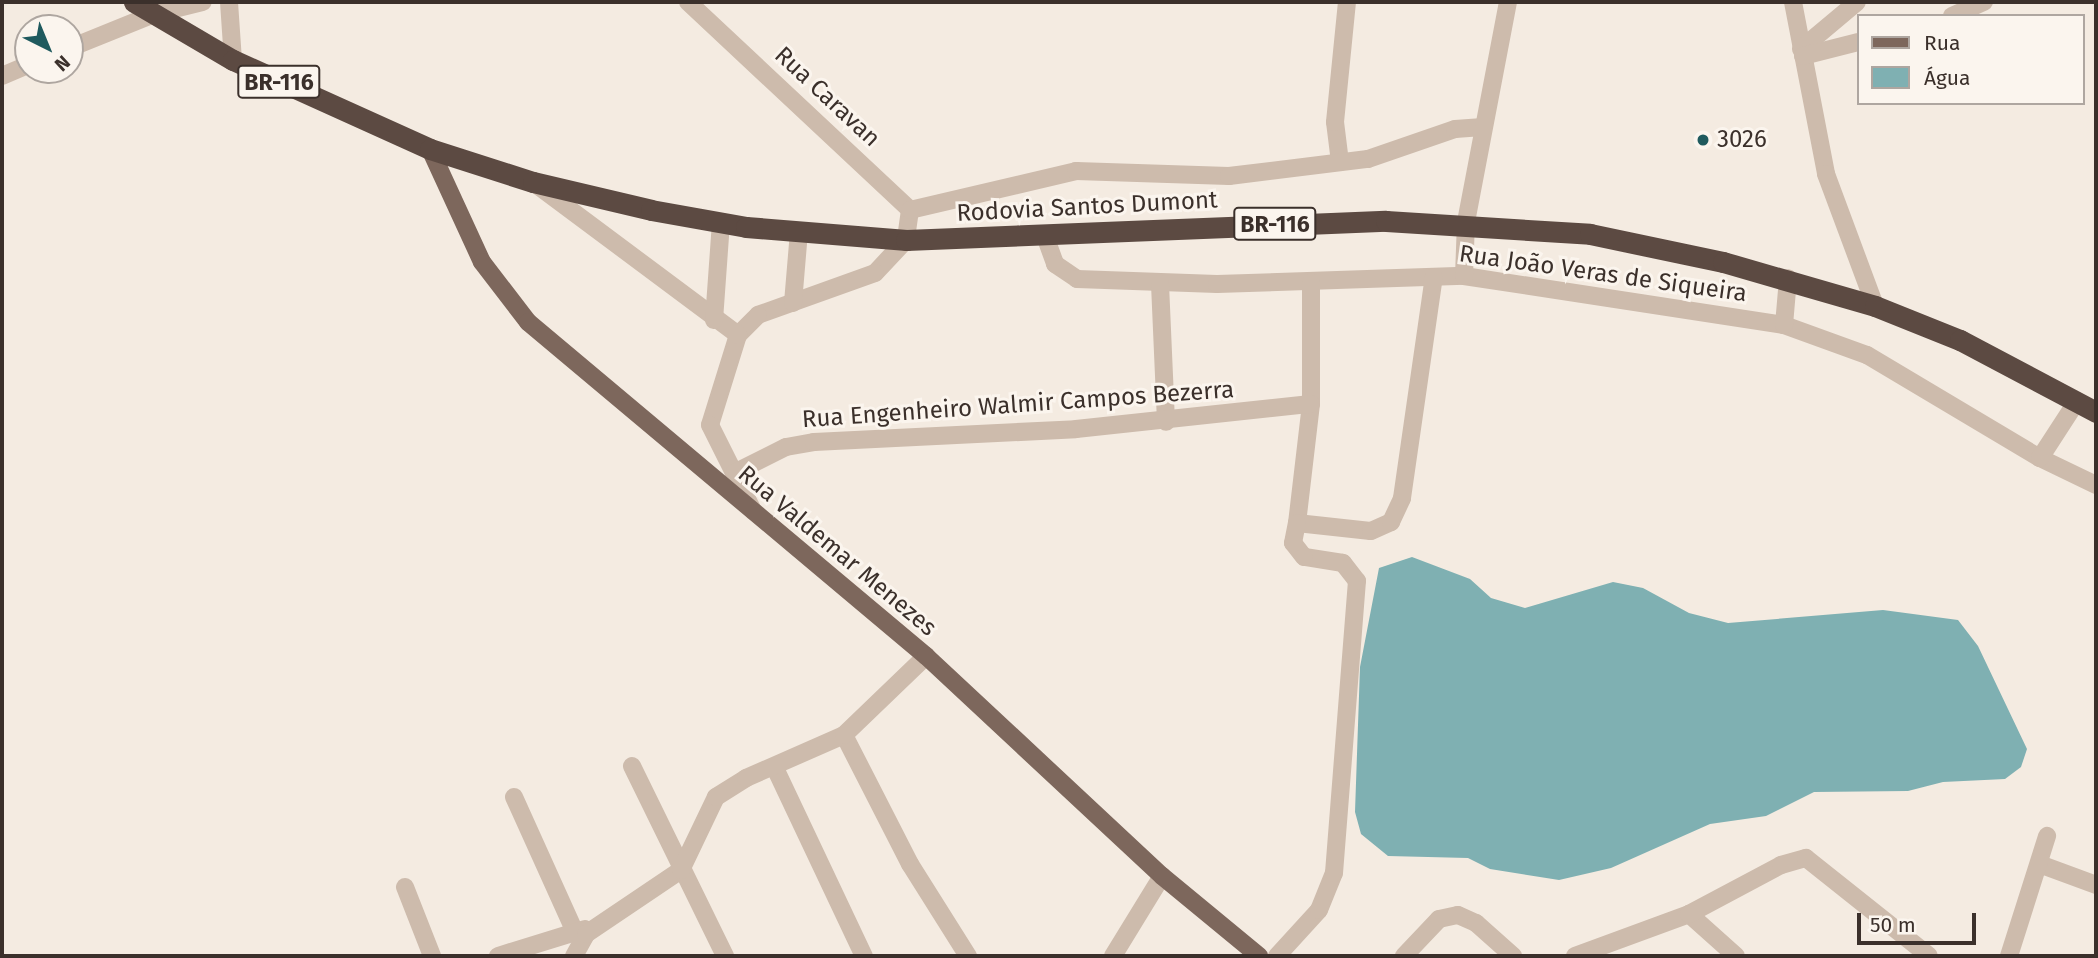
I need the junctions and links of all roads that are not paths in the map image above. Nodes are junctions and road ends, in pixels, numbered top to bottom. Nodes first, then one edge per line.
1 (134, 2) edge
2 (203, 2) edge
3 (229, 2) edge
4 (688, 2) edge
5 (1347, 2) edge
6 (1508, 2) edge
7 (1793, 2) edge
8 (1857, 2) edge
9 (1984, 2) edge
10 (154, 14) junction
11 (1957, 14) edge
12 (84, 42) edge
13 (1856, 42) edge
14 (1802, 52) junction
15 (233, 60) junction
16 (1483, 127) junction
17 (430, 149) junction
18 (1339, 162) junction
19 (533, 183) junction
20 (910, 210) junction
21 (1466, 222) junction
22 (721, 223) junction
23 (799, 232) junction
24 (1045, 236) junction
25 (906, 240) junction
26 (1464, 276) junction
27 (1434, 277) junction
28 (1788, 278) junction
29 (1311, 282) junction
30 (1160, 284) junction
31 (793, 303) junction
32 (1875, 306) junction
33 (714, 320) junction
34 (1784, 325) junction
35 (738, 335) junction
36 (2077, 401) junction
37 (1311, 404) junction
38 (2096, 412) edge
39 (1166, 422) junction
40 (2040, 458) junction
41 (734, 473) junction
42 (2096, 485) edge
43 (753, 513) junction
44 (1297, 523) junction
45 (926, 656) junction
46 (844, 735) junction
47 (632, 766) dead end
48 (775, 768) junction
49 (514, 797) dead end
50 (2047, 836) dead end
51 (2042, 864) junction
52 (681, 870) junction
53 (1161, 876) junction
54 (2096, 885) edge
55 (405, 887) dead end
56 (1689, 914) junction
57 (605, 922) junction
58 (575, 932) junction
59 (432, 956) edge
60 (499, 956) edge
61 (574, 956) edge
62 (725, 956) edge
63 (864, 956) edge
64 (968, 956) edge
65 (1113, 956) edge
66 (1259, 956) edge
67 (1277, 956) edge
68 (1404, 956) edge
69 (1513, 956) edge
70 (1574, 956) edge
71 (1736, 956) edge
72 (1928, 956) edge
73 (2009, 956) edge

1 - 10 highway, Rodovia Santos Dumont / BR-116
2 - 10 street
3 - 15 street
4 - 20 street, Rua Caravan
5 - 18 street
6 - 16 street
7 - 14 street
8 - 14 street
9 - 11 street
10 - 12 street
10 - 15 highway, Rodovia Santos Dumont / BR-116
13 - 14 street
14 - 32 street
15 - 17 highway, Rodovia Santos Dumont / BR-116
16 - 18 street
16 - 21 street
17 - 19 highway, Rodovia Santos Dumont / BR-116
17 - 43 main road, Rua Valdemar Menezes
18 - 20 street
19 - 22 highway, Rodovia Santos Dumont / BR-116
19 - 33 street
20 - 25 street
21 - 24 highway, Rodovia Santos Dumont / BR-116
21 - 26 street
21 - 28 highway, Rodovia Santos Dumont / BR-116
22 - 23 highway, Rodovia Santos Dumont / BR-116
22 - 33 street
23 - 25 highway, Rodovia Santos Dumont / BR-116
23 - 31 street
24 - 25 highway, Rodovia Santos Dumont / BR-116
24 - 30 street, Rua João Veras de Siqueira
25 - 31 street
26 - 27 street, Rua João Veras de Siqueira
26 - 34 street, Rua João Veras de Siqueira
27 - 29 street, Rua João Veras de Siqueira
27 - 44 street
28 - 32 highway, Rodovia Santos Dumont / BR-116
28 - 34 street
29 - 30 street, Rua João Veras de Siqueira
29 - 37 street
30 - 39 street
31 - 35 street
32 - 36 highway, Rodovia Santos Dumont / BR-116
33 - 35 street
34 - 40 street, Rua João Veras de Siqueira
35 - 41 street
36 - 38 highway, Rodovia Santos Dumont / BR-116
36 - 40 street
37 - 39 street, Rua Engenheiro Walmir Campos Bezerra
37 - 44 street
39 - 41 street, Rua Engenheiro Walmir Campos Bezerra
40 - 42 street, Rua João Veras de Siqueira
41 - 43 street
43 - 45 main road, Rua Valdemar Menezes
44 - 67 street
45 - 46 street
45 - 53 main road, Rua Valdemar Menezes
46 - 48 street
46 - 64 street
47 - 52 street
48 - 52 street
48 - 63 street
49 - 58 street
50 - 51 street
51 - 54 street
51 - 73 street
52 - 57 street
52 - 62 street
53 - 65 street
53 - 66 main road, Rua Valdemar Menezes
55 - 59 street
56 - 70 street
56 - 71 street
56 - 72 street
57 - 58 street
57 - 61 street
58 - 60 street
68 - 69 street

